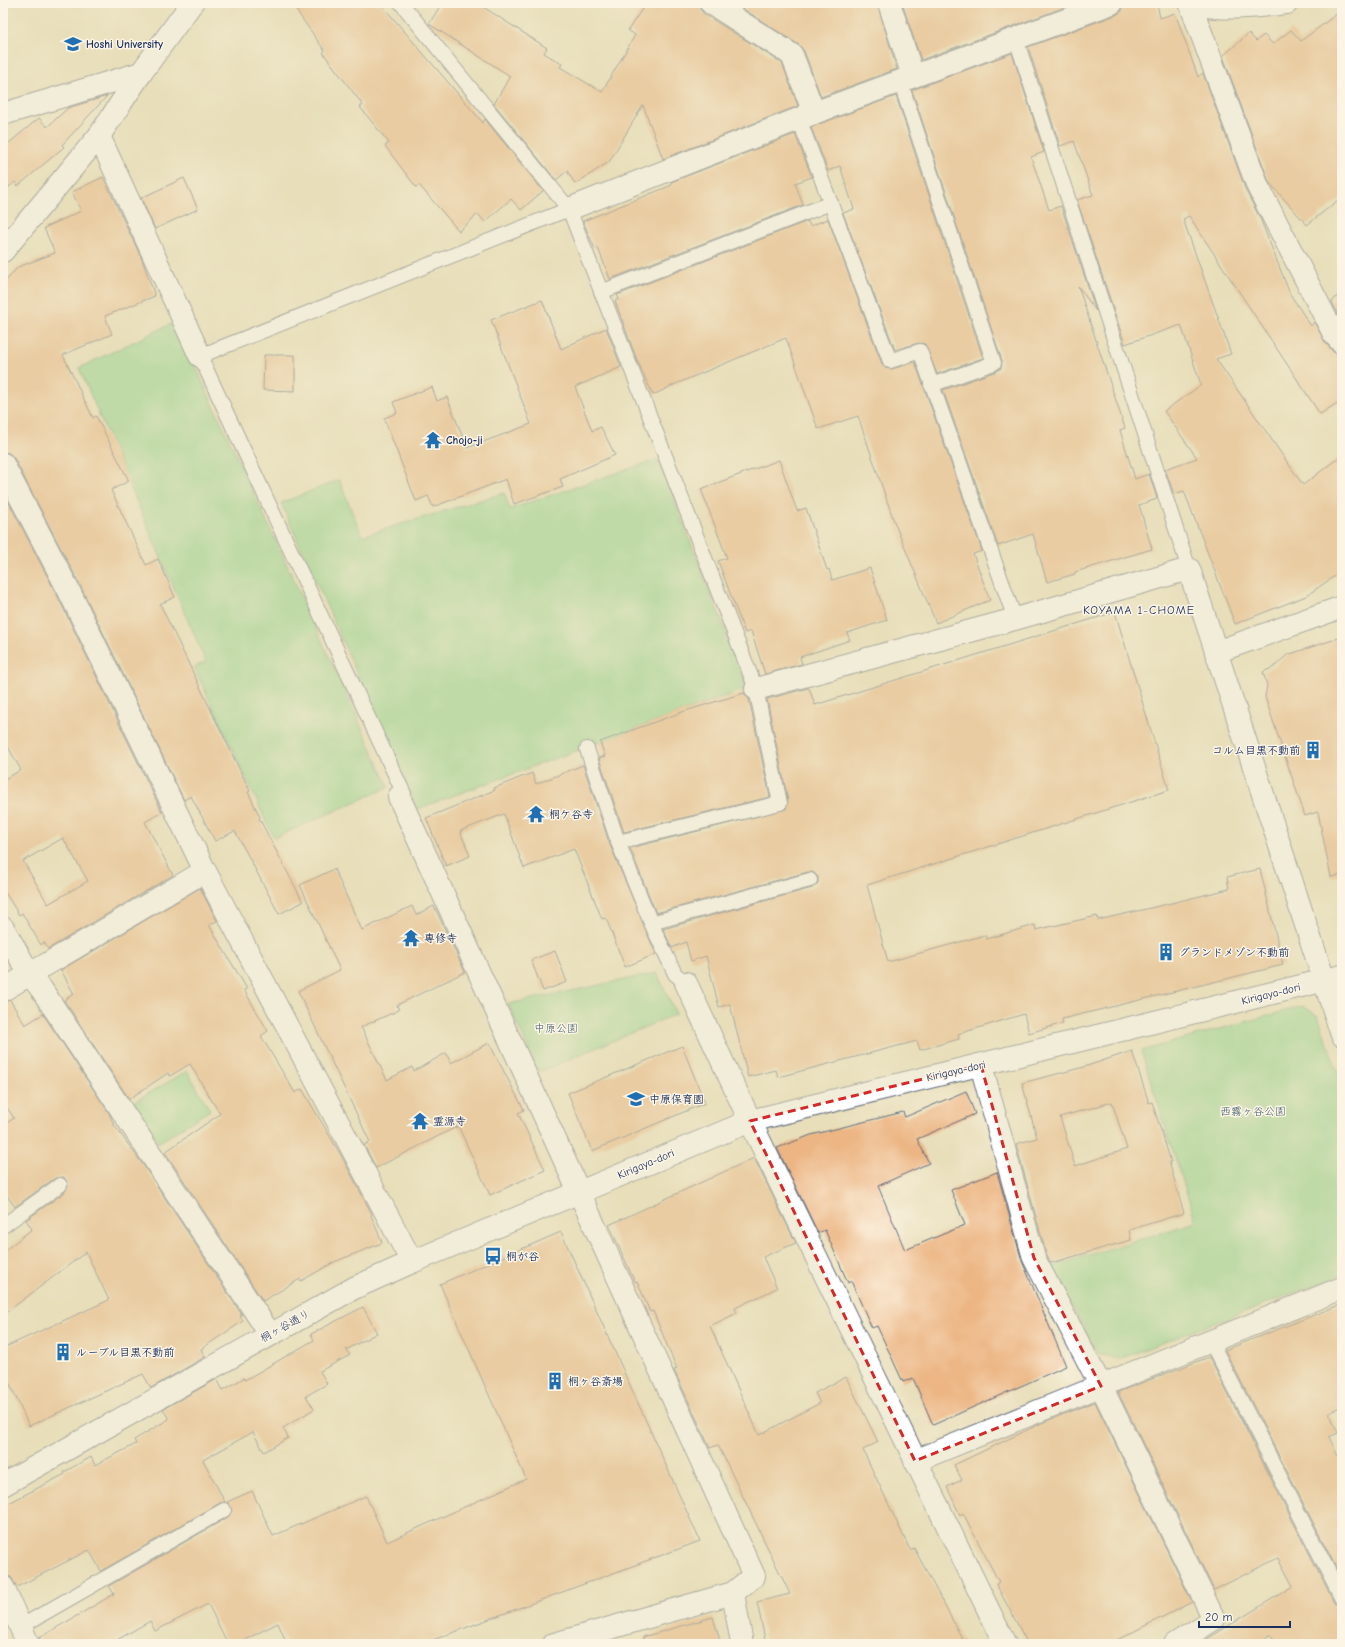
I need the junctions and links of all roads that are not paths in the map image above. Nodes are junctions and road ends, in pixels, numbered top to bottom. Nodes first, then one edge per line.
1 (192, 3) edge
2 (401, 3) edge
3 (711, 3) edge
4 (889, 3) edge
5 (1112, 3) edge
6 (1191, 3) edge
7 (1287, 3) edge
8 (1016, 39) junction
9 (141, 73) junction
10 (907, 78) junction
11 (3, 114) edge
12 (806, 116) junction
13 (99, 136) junction
14 (830, 203) junction
15 (569, 209) junction
16 (3, 251) edge
17 (601, 292) junction
18 (1342, 343) edge
19 (200, 356) junction
20 (931, 385) junction
21 (3, 464) edge
22 (1189, 569) junction
23 (1342, 607) edge
24 (1015, 619) junction
25 (1216, 652) junction
26 (756, 689) junction
27 (586, 749) dead end
28 (399, 797) joint
29 (618, 842) junction
30 (205, 871) junction
31 (810, 880) dead end
32 (652, 923) junction
33 (3, 928) edge
34 (29, 973) junction
35 (1333, 978) edge
36 (686, 983) joint
37 (3, 990) edge
38 (1342, 1035) edge
39 (982, 1065) junction
40 (750, 1121) junction
41 (60, 1185) dead end
42 (578, 1192) junction
43 (3, 1226) edge
44 (412, 1262) junction
45 (1342, 1288) edge
46 (270, 1334) junction
47 (1211, 1342) junction
48 (1101, 1386) junction
49 (915, 1461) junction
50 (3, 1485) edge
51 (224, 1510) dead end
52 (3, 1587) edge
53 (733, 1593) junction
54 (1342, 1598) edge
55 (24, 1636) edge
56 (554, 1644) edge
57 (742, 1644) edge
58 (1006, 1644) edge
59 (1176, 1644) edge

1 - 9 street
2 - 15 lane
3 - 12 street
4 - 10 street
5 - 8 street
6 - 7 street
6 - 18 street
8 - 10 street
8 - 22 lane
9 - 11 street
9 - 13 street
10 - 12 street
10 - 20 lane
12 - 14 lane
12 - 15 street
13 - 16 street
13 - 19 street
14 - 17 lane
14 - 20 lane
15 - 17 lane
15 - 19 lane
17 - 26 lane
19 - 28 lane
20 - 24 lane
21 - 30 street
22 - 24 street
22 - 25 street
23 - 25 street
24 - 26 street
25 - 35 street
26 - 29 lane
27 - 29 lane
28 - 42 street
29 - 32 lane
30 - 34 street
30 - 44 street
31 - 32 lane
32 - 36 lane
33 - 34 street
34 - 37 street
34 - 46 street
35 - 38 street
35 - 39 street, Kirigaya-dori
36 - 40 street
39 - 40 street, Kirigaya-dori
39 - 48 street
40 - 42 street, Kirigaya-dori
40 - 49 street
41 - 43 lane
42 - 44 street, 桐ヶ谷通り
42 - 53 street
44 - 46 street, 桐ヶ谷通り
45 - 47 street
46 - 50 street, 桐ヶ谷通り
47 - 48 street
47 - 54 lane
48 - 49 street
48 - 59 street
49 - 58 street
51 - 55 lane
52 - 55 street
53 - 56 street
53 - 57 street

